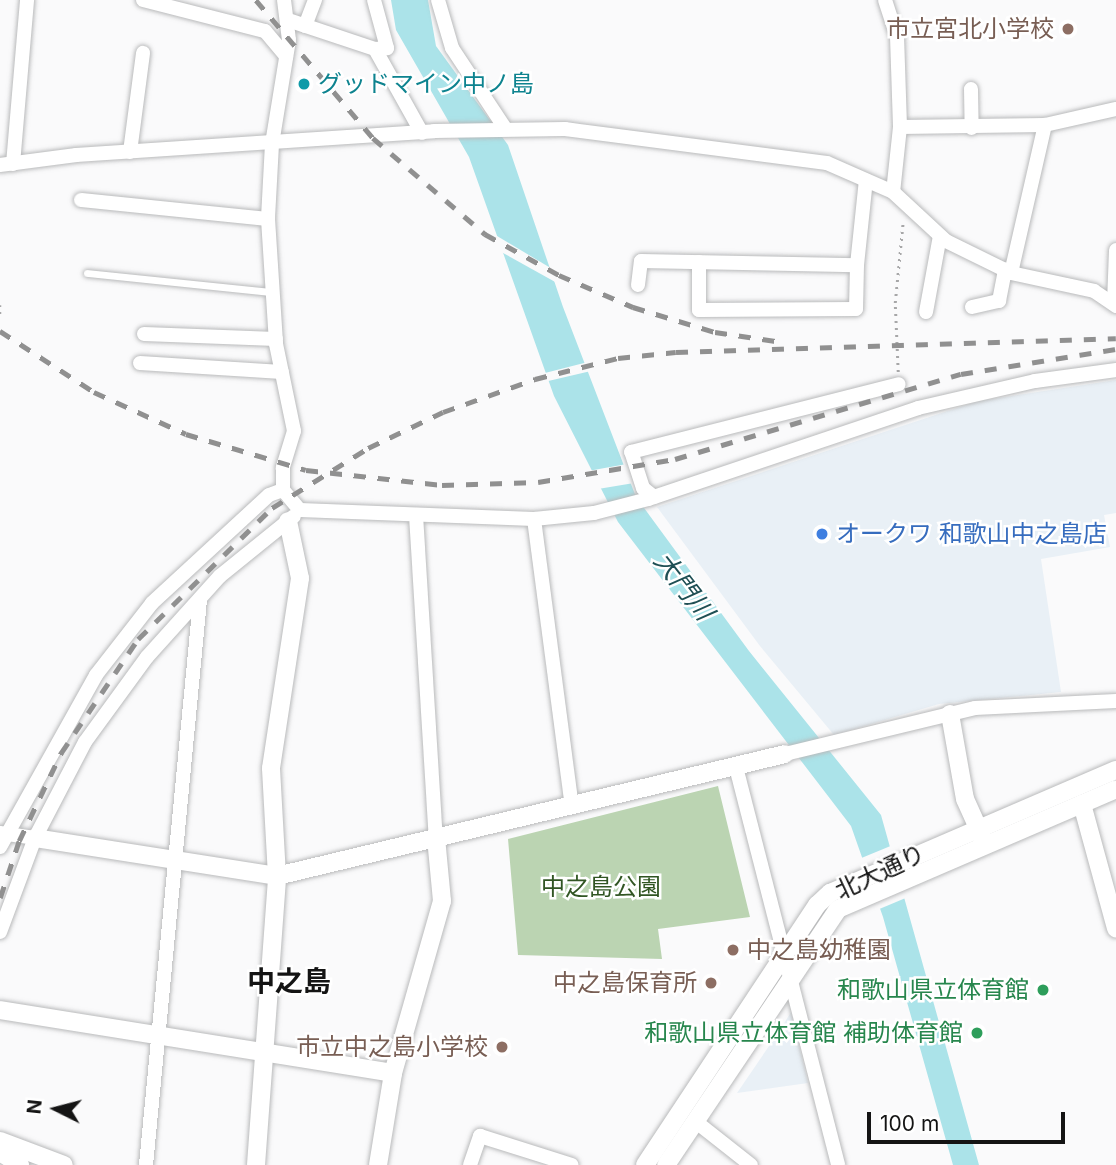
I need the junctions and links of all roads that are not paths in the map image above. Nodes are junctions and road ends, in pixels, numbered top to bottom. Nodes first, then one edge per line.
1 (27, 0) edge
2 (143, 0) edge
3 (284, 0) edge
4 (315, 0) edge
5 (374, 0) edge
6 (438, 0) edge
7 (884, 0) edge
8 (164, 3) edge
9 (288, 20) junction
10 (305, 26) junction
11 (375, 49) junction
12 (143, 53) dead end
13 (286, 56) junction
14 (971, 89) dead end
15 (1116, 108) edge
16 (1045, 125) junction
17 (900, 127) junction
18 (501, 128) junction
19 (972, 128) junction
20 (428, 132) junction
21 (272, 144) junction
22 (130, 152) junction
23 (6, 164) edge
24 (866, 180) junction
25 (893, 191) junction
26 (81, 200) dead end
27 (268, 219) junction
28 (940, 236) junction
29 (1116, 250) edge
30 (699, 262) junction
31 (857, 265) junction
32 (1008, 271) junction
33 (87, 273) dead end
34 (638, 285) dead end
35 (273, 292) junction
36 (1115, 304) edge
37 (972, 307) dead end
38 (924, 308) dead end
39 (144, 334) dead end
40 (276, 339) junction
41 (140, 363) dead end
42 (1116, 370) edge
43 (282, 372) junction
44 (899, 384) road end
45 (283, 490) junction
46 (651, 498) junction
47 (294, 516) junction
48 (416, 516) junction
49 (534, 519) junction
50 (200, 600) junction
51 (1116, 701) edge
52 (950, 714) junction
53 (785, 754) joint
54 (736, 767) junction
55 (1116, 770) edge
56 (1116, 789) edge
57 (1082, 804) junction
58 (572, 806) junction
59 (978, 828) junction
60 (2, 838) edge
61 (35, 838) junction
62 (436, 838) junction
63 (986, 845) junction
64 (175, 861) junction
65 (277, 876) junction
66 (1116, 928) edge
67 (0, 932) edge
68 (787, 952) junction
69 (792, 977) junction
70 (0, 1010) edge
71 (158, 1036) junction
72 (267, 1053) junction
73 (393, 1073) junction
74 (695, 1121) junction
75 (0, 1141) edge
76 (64, 1165) edge
77 (146, 1165) edge
78 (256, 1165) edge
79 (377, 1165) edge
80 (470, 1165) edge
81 (572, 1165) edge
82 (645, 1165) edge
83 (666, 1165) edge
84 (751, 1165) edge
85 (838, 1165) edge

1 - 23 street
2 - 8 street
3 - 9 street
4 - 10 street
5 - 11 street
6 - 18 street
7 - 17 street
8 - 13 street
9 - 10 street
9 - 13 street
10 - 11 street
11 - 20 street
12 - 22 street
13 - 21 street
14 - 19 street
15 - 16 street
16 - 19 street
16 - 32 street
17 - 19 street
17 - 25 street
18 - 20 street
18 - 24 street
20 - 21 street
21 - 22 street
21 - 27 street
22 - 23 street
24 - 25 street
24 - 31 street
25 - 28 street
26 - 27 street
27 - 35 street
28 - 32 street
28 - 38 street
29 - 36 street
30 - 31 street
30 - 31 street
30 - 34 street
32 - 36 street
32 - 37 street
33 - 35 lane
35 - 40 street
39 - 40 street
40 - 43 street
41 - 43 street
42 - 46 street
43 - 45 street
44 - 46 street
45 - 47 street
45 - 60 street
46 - 49 street
47 - 48 street
47 - 50 street
47 - 65 street
48 - 49 street
48 - 62 street
49 - 58 street
50 - 61 street
50 - 64 street
51 - 52 street
52 - 53 street
52 - 59 street
53 - 54 street
54 - 58 street
54 - 68 street
55 - 59 street, 北大通り
56 - 57 street, 北大通り
57 - 63 street, 北大通り
57 - 66 street
58 - 62 street
59 - 63 street
59 - 68 street, 北大通り
60 - 61 street
61 - 64 street
61 - 67 street
62 - 65 street
62 - 73 street
63 - 69 street, 北大通り
64 - 65 street
64 - 71 street
65 - 72 street
68 - 69 street
68 - 82 street, 北大通り
69 - 74 street, 北大通り
69 - 85 street
70 - 71 street
71 - 72 street
71 - 77 street
72 - 73 street
72 - 78 street
73 - 79 street
74 - 83 street, 北大通り
74 - 84 street
75 - 76 street
80 - 81 street

